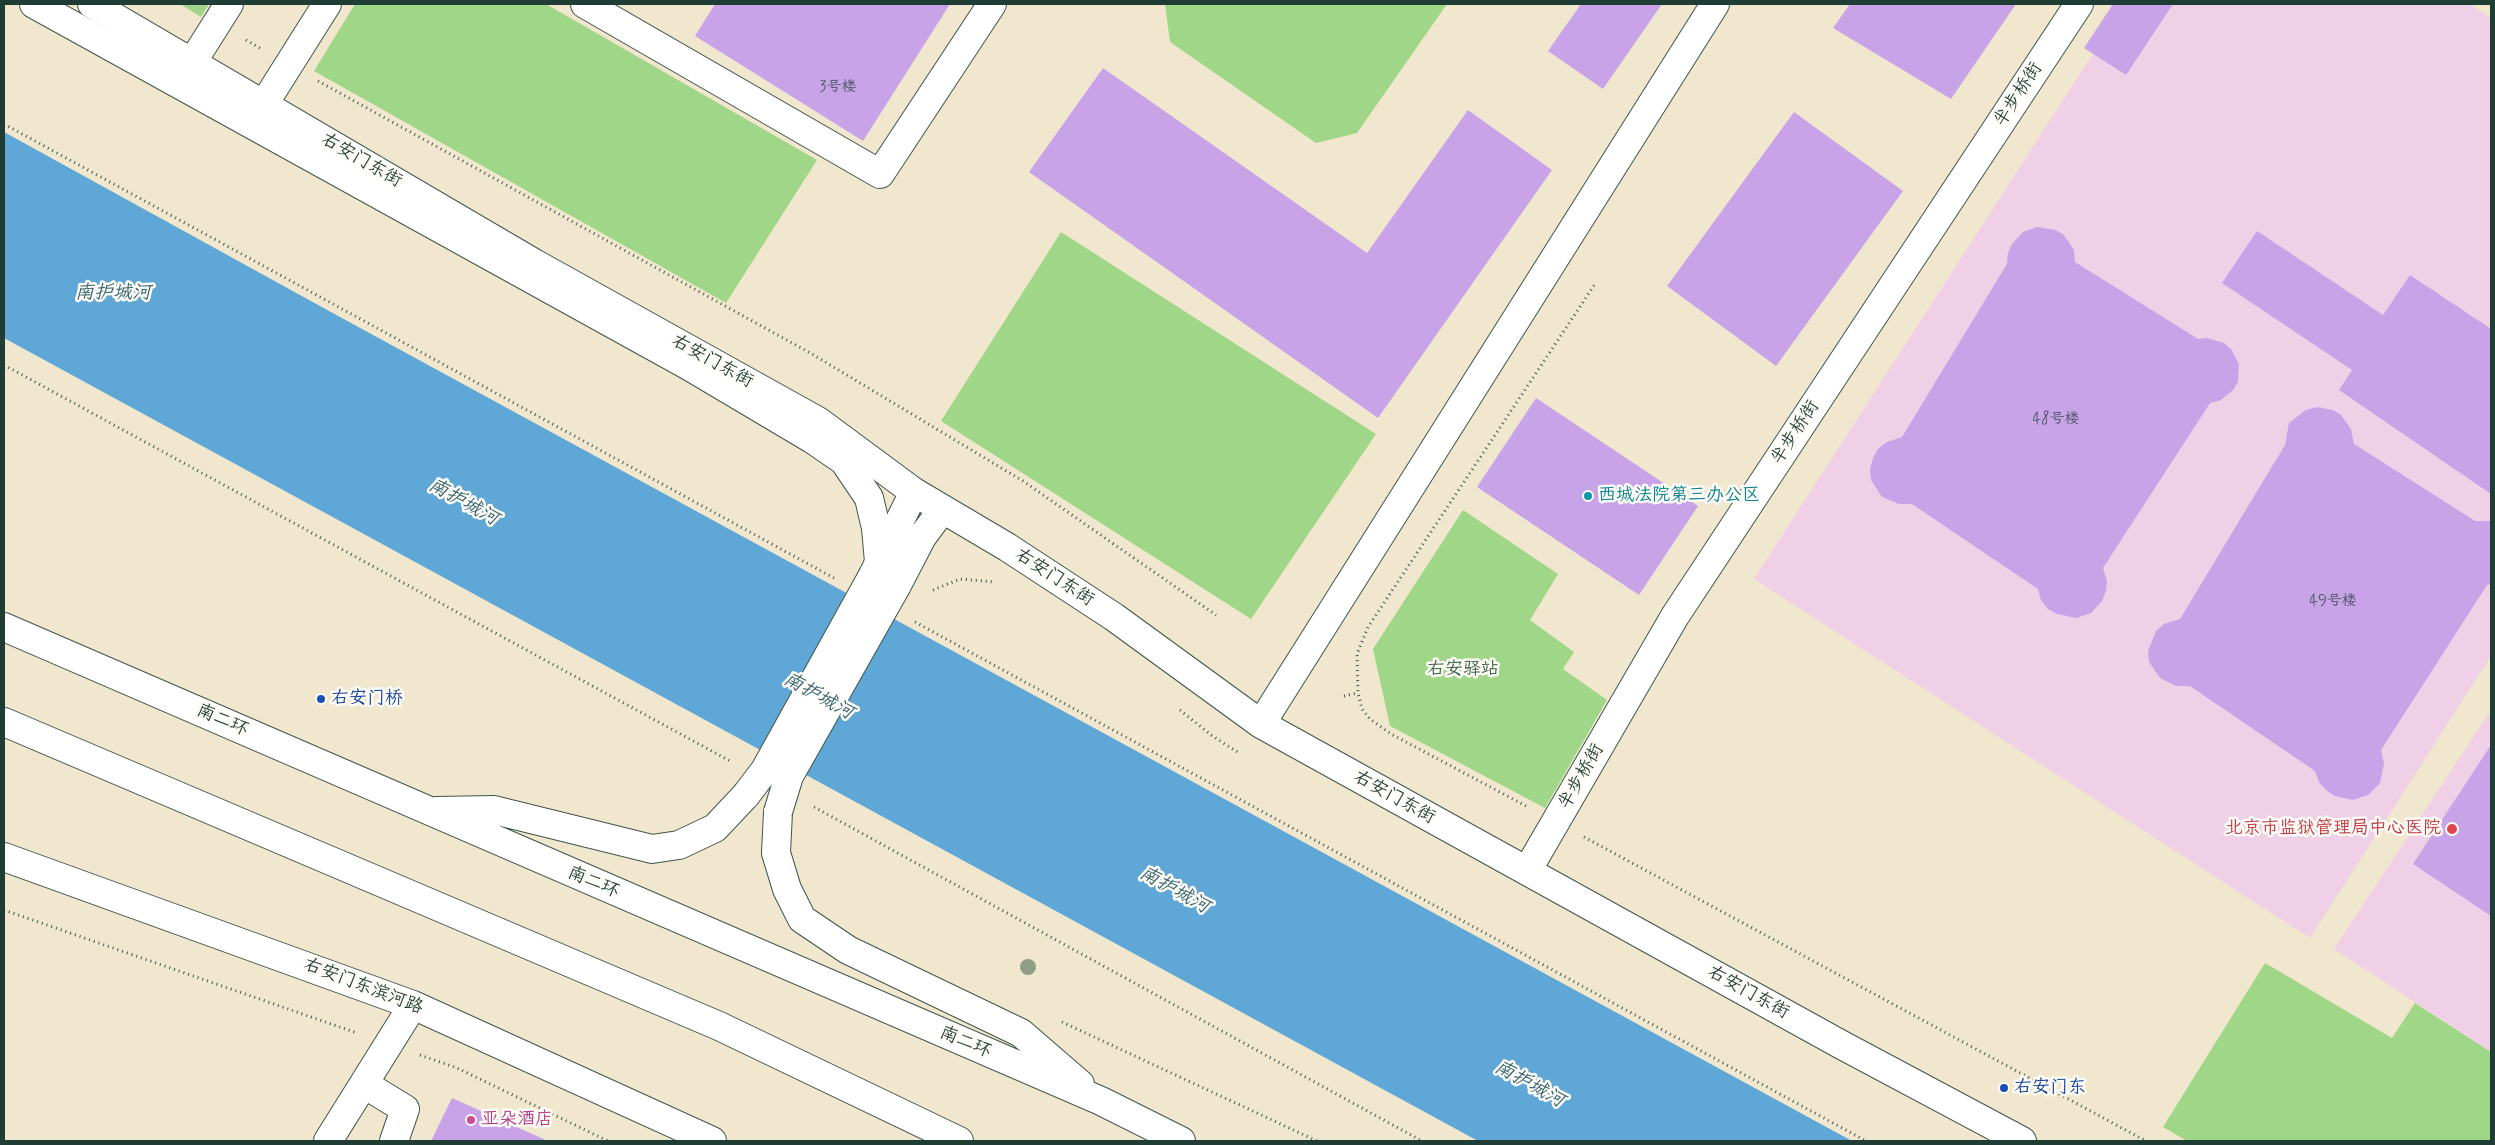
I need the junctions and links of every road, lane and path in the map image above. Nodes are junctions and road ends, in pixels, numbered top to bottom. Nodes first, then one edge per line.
1 (34, 4) edge
2 (326, 4) edge
3 (584, 4) edge
4 (992, 4) edge
5 (1715, 4) edge
6 (2079, 4) edge
7 (97, 6) edge
8 (223, 13) edge
9 (192, 61) junction
10 (289, 64) junction
11 (264, 104) junction
12 (4, 124) edge
13 (1595, 284) dead end
14 (4, 366) edge
15 (914, 492) junction
16 (942, 510) junction
17 (883, 574) junction
18 (835, 578) dead end
19 (1000, 584) dead end
20 (928, 592) dead end
21 (1216, 615) dead end
22 (914, 621) dead end
23 (4, 627) edge
24 (1358, 693) junction
25 (1344, 696) dead end
26 (1175, 706) dead end
27 (4, 722) edge
28 (1261, 724) junction
29 (1244, 756) dead end
30 (737, 765) dead end
31 (807, 803) dead end
32 (431, 811) junction
33 (1556, 822) junction
34 (4, 858) edge
35 (1527, 871) junction
36 (4, 910) edge
37 (413, 1005) junction
38 (389, 1044) junction
39 (364, 1084) junction
40 (1100, 1101) junction
41 (328, 1141) edge
42 (394, 1141) edge
43 (608, 1141) edge
44 (712, 1141) edge
45 (959, 1141) edge
46 (1181, 1141) edge
47 (1422, 1141) edge
48 (1866, 1141) edge
49 (2022, 1141) edge
50 (2146, 1141) edge

1 - 17 main road
2 - 10 main road
3 - 4 main road
5 - 28 main road
6 - 33 main road, 半步桥街
7 - 9 main road, 右安门东街
8 - 9 main road
8 - 10 path
9 - 11 main road, 右安门东街
10 - 11 main road
10 - 21 path
11 - 15 main road, 右安门东街
12 - 18 path
13 - 24 path
14 - 30 path
15 - 16 main road, 右安门东街
15 - 17 main road
16 - 17 main road
16 - 28 main road, 右安门东街
17 - 32 main road, bridge
17 - 40 main road, bridge
19 - 20 path
22 - 48 path
23 - 32 main road, 南二环
24 - 25 path
24 - 33 path
26 - 29 path
27 - 45 main road
28 - 35 main road, 右安门东街
31 - 47 path
32 - 40 main road, 南二环
33 - 35 main road, 半步桥街
33 - 50 path
34 - 37 main road, 右安门东滨河路
35 - 49 main road, 右安门东街
36 - 38 path
37 - 38 main road
37 - 44 main road, 右安门东滨河路
38 - 39 main road
38 - 43 path
39 - 41 main road
39 - 42 main road
40 - 46 main road, 南二环

